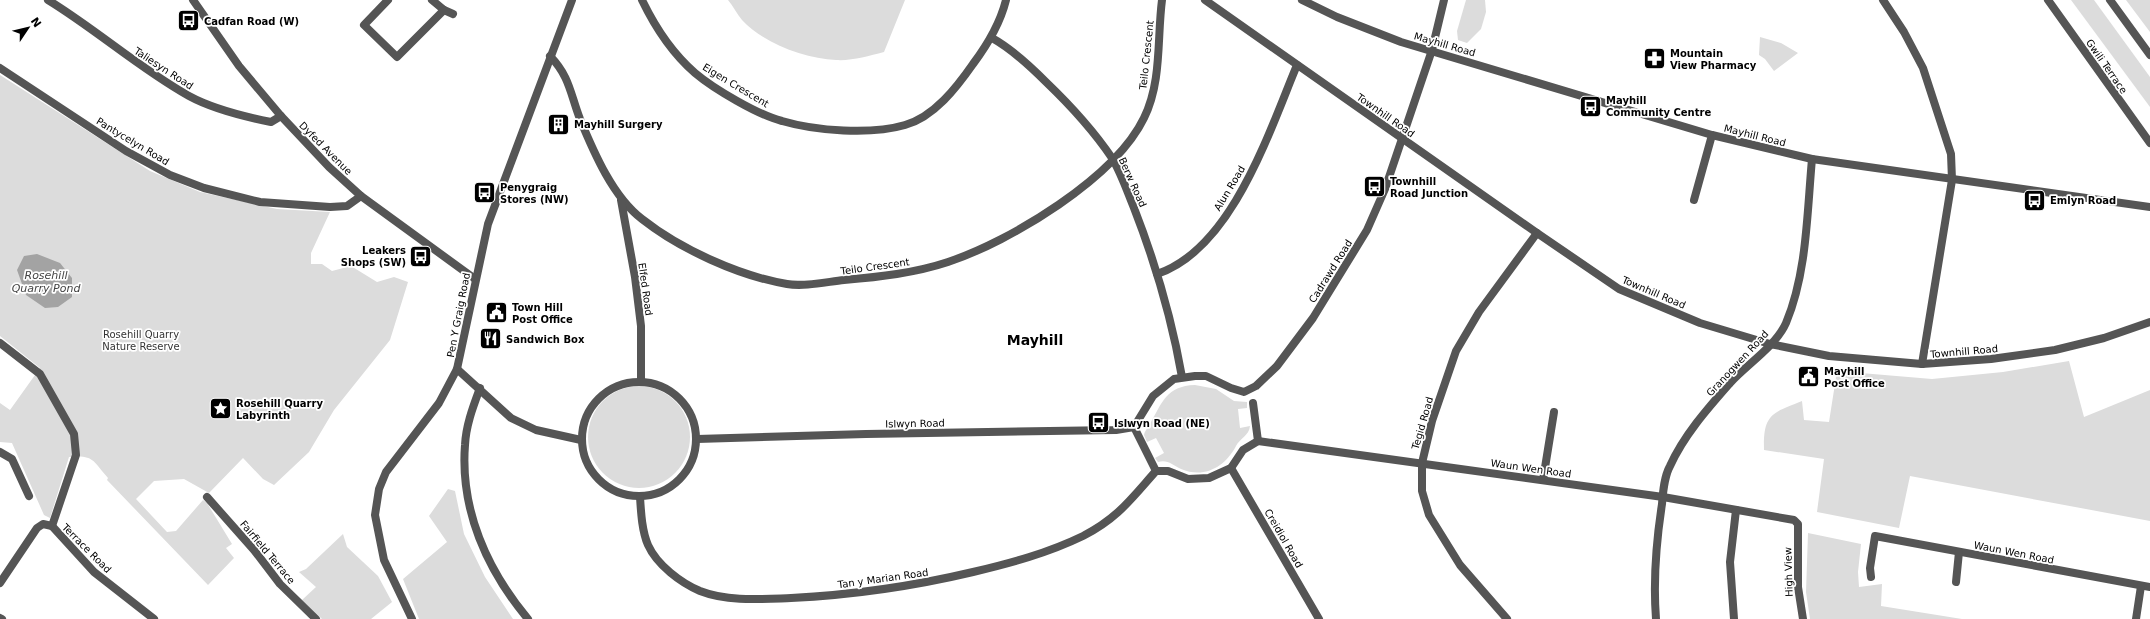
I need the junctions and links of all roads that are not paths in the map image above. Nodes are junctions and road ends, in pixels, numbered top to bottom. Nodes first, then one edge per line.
1 (48, 0) edge
2 (193, 0) edge
3 (388, 0) edge
4 (432, 0) edge
5 (572, 0) edge
6 (642, 0) edge
7 (1006, 0) edge
8 (1162, 0) edge
9 (1204, 0) edge
10 (1302, 0) edge
11 (1444, 0) edge
12 (1883, 0) edge
13 (2048, 0) edge
14 (2110, 0) edge
15 (444, 10) junction
16 (453, 14) dead end
17 (992, 38) junction
18 (1432, 50) junction
19 (2150, 55) edge
20 (550, 56) junction
21 (1297, 65) junction
22 (0, 68) edge
23 (281, 116) junction
24 (1712, 135) junction
25 (1401, 139) junction
26 (2150, 143) edge
27 (1113, 159) junction
28 (1812, 159) junction
29 (1952, 180) junction
30 (361, 196) junction
31 (621, 200) junction
32 (1694, 200) dead end
33 (2150, 207) edge
34 (1537, 234) junction
35 (1157, 274) junction
36 (475, 279) junction
37 (2150, 322) edge
38 (0, 342) edge
39 (1770, 344) junction
40 (1922, 364) junction
41 (457, 369) junction
42 (1182, 377) junction
43 (640, 382) junction
44 (480, 388) junction
45 (1253, 403) dead end
46 (1554, 412) dead end
47 (1134, 427) junction
48 (697, 439) junction
49 (581, 440) junction
50 (1258, 441) junction
51 (0, 452) edge
52 (1422, 463) junction
53 (1231, 468) junction
54 (1156, 471) junction
55 (1543, 480) junction
56 (29, 496) dead end
57 (207, 497) dead end
58 (640, 497) junction
59 (1663, 497) junction
60 (1736, 510) junction
61 (1798, 524) joint
62 (48, 525) junction
63 (1959, 552) junction
64 (1871, 577) dead end
65 (1956, 582) dead end
66 (0, 583) edge
67 (2141, 586) junction
68 (2150, 587) edge
69 (154, 619) edge
70 (316, 619) edge
71 (412, 619) edge
72 (528, 619) edge
73 (1319, 619) edge
74 (1507, 619) edge
75 (1656, 619) edge
76 (1734, 619) edge
77 (1803, 619) edge
78 (2136, 619) edge

1 - 23 street, Taliesyn Road
2 - 23 street, Dyfed Avenue
3 - 15 street
4 - 15 street
5 - 20 street, Pen Y Graig Road
6 - 17 street, Eigen Crescent
7 - 17 street, Eigen Crescent
8 - 27 street, Teilo Crescent
9 - 21 street, Townhill Road
10 - 18 street, Mayhill Road
11 - 18 street, Cadrawd Road
12 - 29 street
13 - 26 street, Gwili Terrace
14 - 19 street
15 - 16 street
17 - 27 street, Berw Road
18 - 24 street, Mayhill Road
18 - 25 street, Cadrawd Road
20 - 31 street, Teilo Crescent
20 - 36 street, Pen Y Graig Road
21 - 25 street, Townhill Road
21 - 35 street, Alun Road
22 - 30 street, Pantycelyn Road
23 - 30 street, Dyfed Avenue
24 - 28 street, Mayhill Road
24 - 32 street
25 - 34 street, Townhill Road
25 - 42 street, Cadrawd Road
27 - 31 street, Teilo Crescent
27 - 35 street, Berw Road
28 - 29 street, Mayhill Road
28 - 39 street, Granogwen Road
29 - 33 street, Mayhill Road
29 - 40 street
30 - 36 street, Dyfed Avenue
31 - 43 street, Elfed Road
34 - 39 street, Townhill Road
34 - 52 street, Tegid Road
35 - 42 street, Berw Road
36 - 41 street, Pen Y Graig Road
37 - 40 street, Townhill Road
38 - 62 street
39 - 40 street, Townhill Road
39 - 59 street, Granogwen Road
41 - 44 street
41 - 71 street, Pen Y Graig Road
42 - 47 street
43 - 48 street
43 - 49 street
44 - 49 street
44 - 72 street
45 - 50 street
46 - 55 street
47 - 48 street, Islwyn Road
47 - 54 street
48 - 58 street
49 - 58 street
50 - 52 street, Waun Wen Road
50 - 53 street
51 - 56 street
52 - 55 street, Waun Wen Road
52 - 74 street, Tegid Road
53 - 54 street
53 - 73 street, Creidiol Road
54 - 58 street, Tan y Marian Road
55 - 59 street, Waun Wen Road
57 - 70 street, Fairfield Terrace
59 - 60 street, Waun Wen Road
59 - 75 street, Granogwen Road
60 - 61 street, Waun Wen Road
60 - 76 street
61 - 77 street, High View
62 - 66 street
62 - 69 street, Terrace Road
63 - 64 street, Waun Wen Road
63 - 65 street
63 - 67 street, Waun Wen Road
67 - 68 street, Waun Wen Road
67 - 78 street

